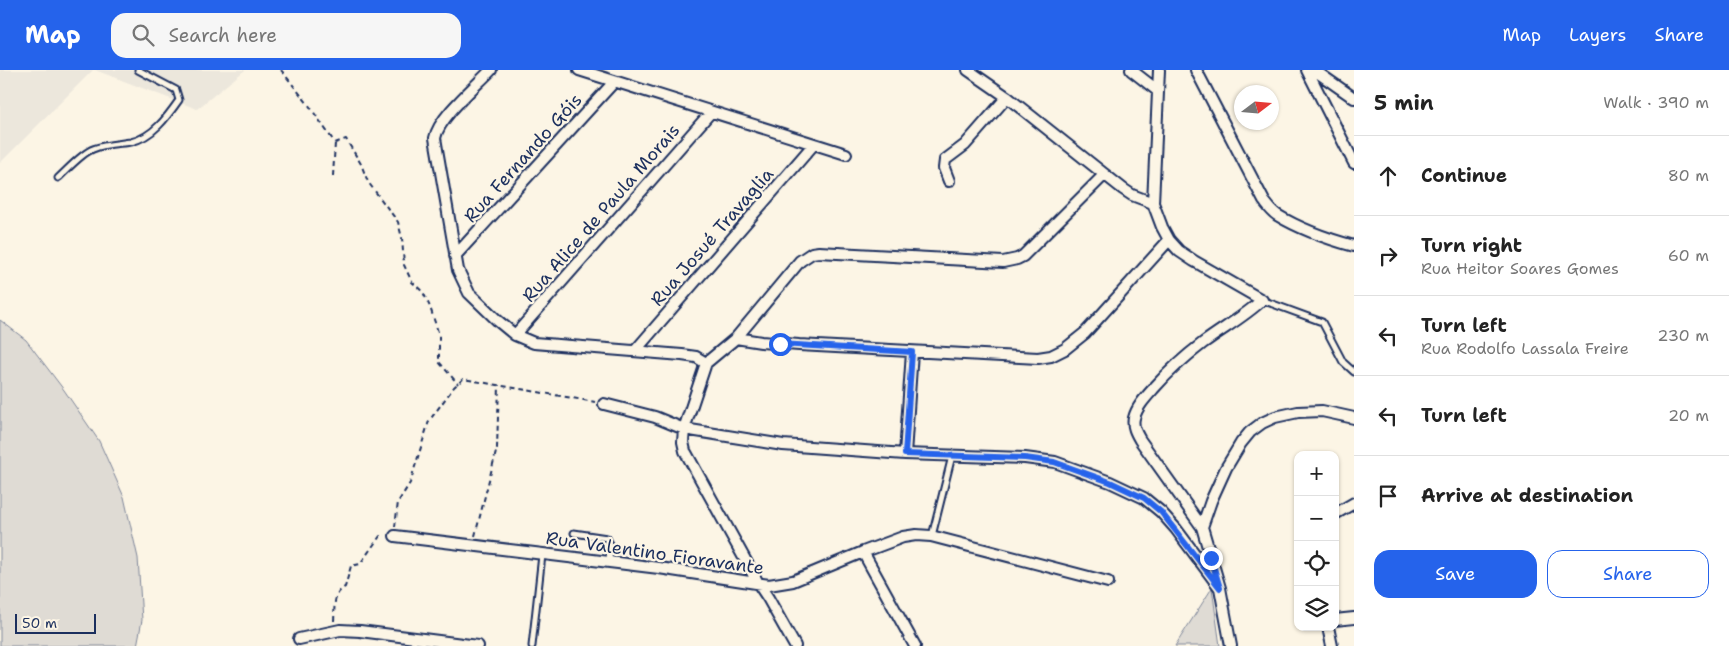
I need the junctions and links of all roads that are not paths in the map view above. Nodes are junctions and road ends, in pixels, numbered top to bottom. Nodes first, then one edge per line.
1 (138, 70) edge
2 (490, 70) edge
3 (579, 70) edge
4 (968, 70) edge
5 (1131, 70) edge
6 (1159, 70) edge
7 (1196, 70) edge
8 (1307, 70) edge
9 (1314, 70) edge
10 (614, 82) junction
11 (1158, 91) junction
12 (1007, 97) junction
13 (1354, 98) edge
14 (711, 112) junction
15 (814, 144) junction
16 (846, 154) dead end
17 (1354, 163) edge
18 (1104, 175) junction
19 (58, 178) dead end
20 (949, 180) dead end
21 (1154, 203) junction
22 (1169, 240) junction
23 (1354, 246) edge
24 (455, 256) junction
25 (1262, 300) junction
26 (515, 335) junction
27 (736, 338) junction
28 (635, 351) junction
29 (912, 352) junction
30 (706, 363) junction
31 (1354, 372) edge
32 (604, 404) road end
33 (1354, 418) edge
34 (684, 429) junction
35 (905, 454) junction
36 (952, 456) junction
37 (1354, 503) edge
38 (1339, 512) edge
39 (1202, 527) junction
40 (574, 533) dead end
41 (395, 536) road end
42 (931, 536) junction
43 (863, 552) junction
44 (542, 554) junction
45 (609, 562) junction
46 (1108, 582) dead end
47 (758, 583) junction
48 (1220, 588) junction
49 (1354, 618) edge
50 (1339, 620) edge
51 (1329, 631) edge
52 (299, 639) dead end
53 (443, 644) edge
54 (478, 646) edge
55 (532, 646) edge
56 (795, 646) edge
57 (915, 646) edge
58 (1231, 646) edge
59 (1332, 646) edge

1 - 19 lane
2 - 24 street
3 - 10 street
4 - 12 street
5 - 11 street
6 - 11 street
7 - 23 street
8 - 17 street
9 - 13 street
10 - 14 street
10 - 24 street, Rua Fernando Góis
11 - 21 street
12 - 18 street
12 - 20 street
14 - 15 street
14 - 26 street, Rua Alice de Paula Morais
15 - 16 street
15 - 28 street, Rua Josué Travaglia
18 - 21 street
18 - 27 street
21 - 22 street
22 - 25 street
22 - 29 street
24 - 26 street
25 - 31 lane
25 - 39 street
26 - 28 street
27 - 29 street
27 - 30 street
28 - 30 street
29 - 35 street
30 - 34 street
32 - 34 street
33 - 39 street
34 - 35 street
34 - 47 street
35 - 36 street
36 - 42 lane
36 - 48 street
37 - 38 street
39 - 48 street
40 - 45 lane
41 - 44 street, Rua Valentino Fioravante
42 - 43 street, Rua Valentino Fioravante
42 - 46 street, Rua Valentino Fioravante
43 - 47 street, Rua Valentino Fioravante
43 - 57 street
44 - 45 street, Rua Valentino Fioravante
44 - 55 lane
45 - 47 street, Rua Valentino Fioravante
47 - 56 street
48 - 58 street
49 - 50 street
51 - 59 street
52 - 53 street
53 - 54 street

